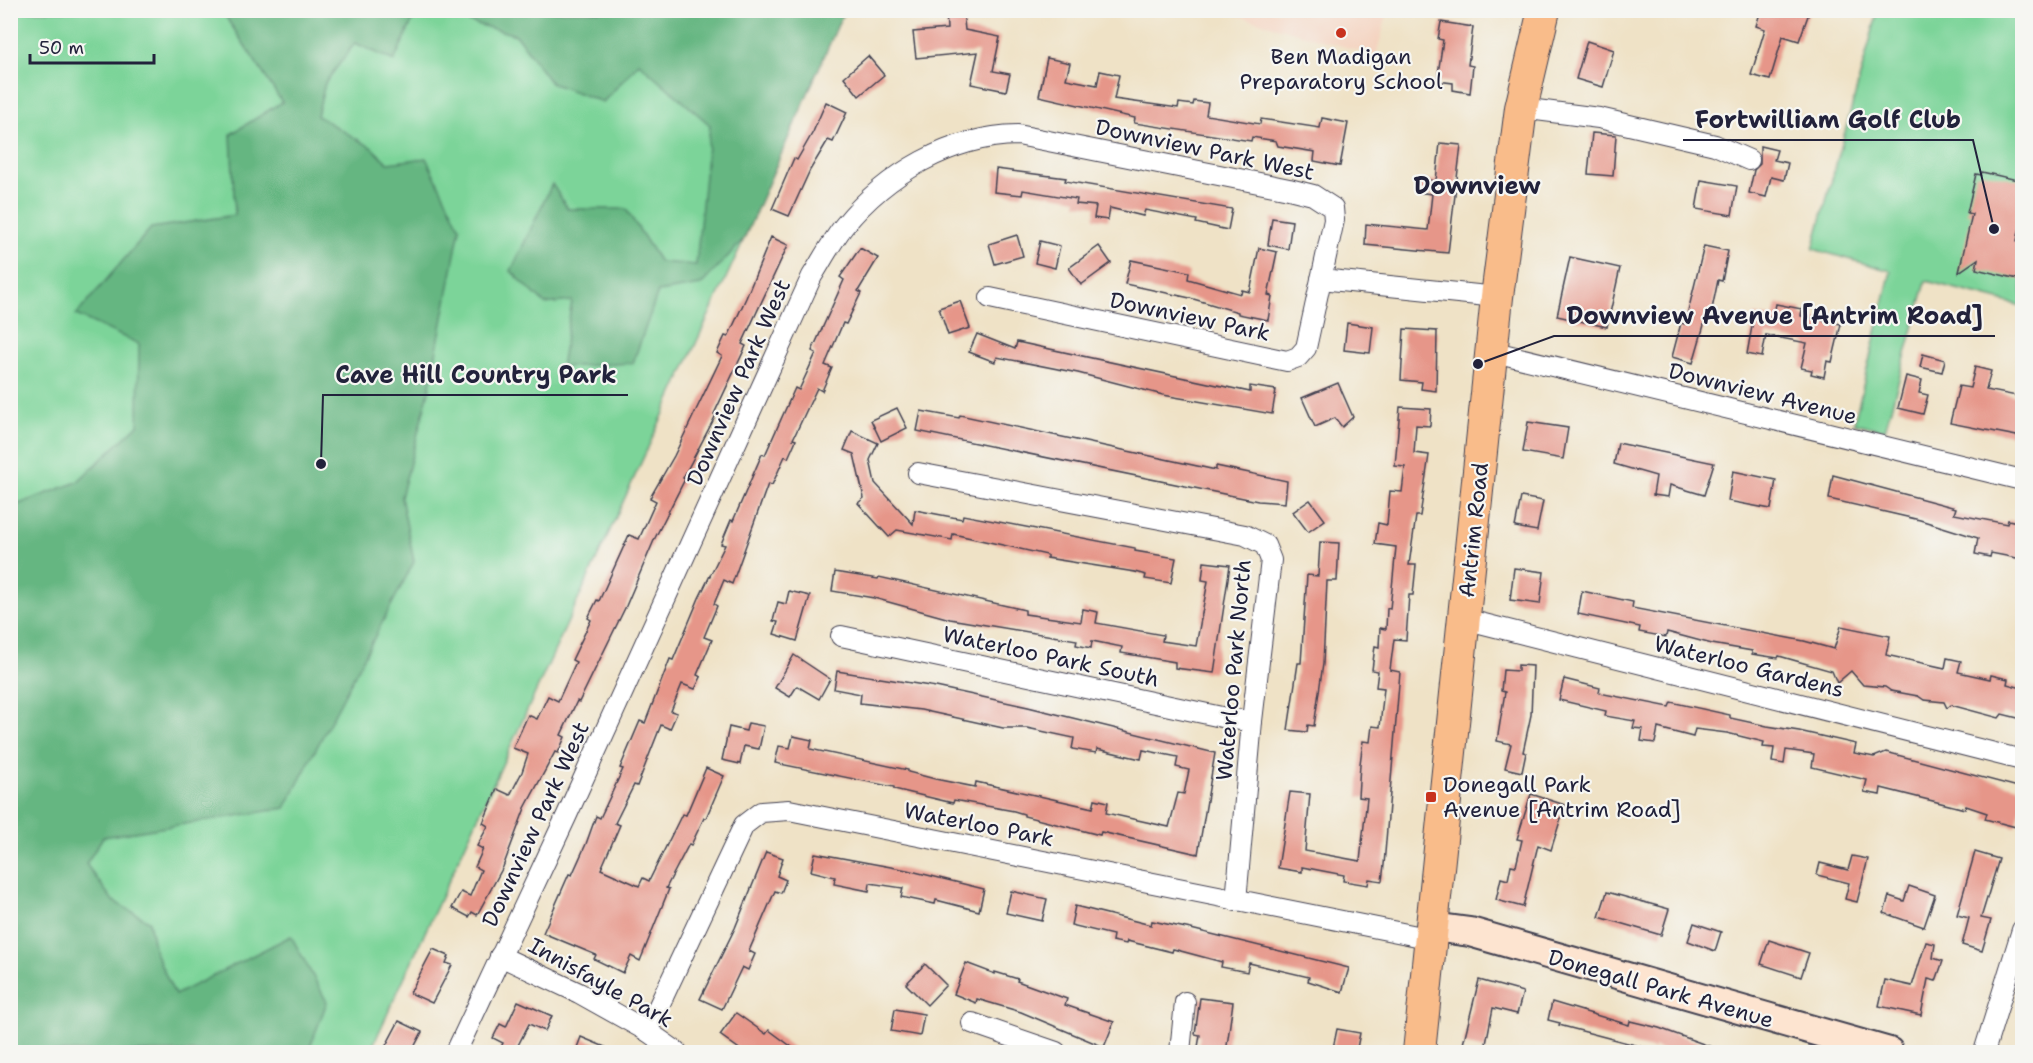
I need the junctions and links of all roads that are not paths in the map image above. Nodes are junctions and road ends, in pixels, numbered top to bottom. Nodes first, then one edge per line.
1 (1544, 10) edge
2 (1521, 108) junction
3 (1749, 160) dead end
4 (1334, 220) joint
5 (1321, 279) junction
6 (1497, 297) junction
7 (990, 298) dead end
8 (1492, 354) junction
9 (918, 473) dead end
10 (2022, 480) edge
11 (1463, 622) junction
12 (841, 636) dead end
13 (1252, 721) junction
14 (2022, 760) edge
15 (1236, 901) junction
16 (2022, 930) edge
17 (1432, 933) junction
18 (500, 956) junction
19 (1185, 1002) dead end
20 (972, 1023) dead end
21 (647, 1031) junction
22 (1032, 1049) edge
23 (456, 1053) edge
24 (677, 1053) edge
25 (1056, 1053) edge
26 (1180, 1053) edge
27 (1419, 1053) edge
28 (1889, 1053) edge
29 (1984, 1053) edge

1 - 2 main road, Antrim Road
2 - 3 street
2 - 6 main road, Antrim Road
4 - 5 street, Downview Park
4 - 18 street, Downview Park West
5 - 6 street
5 - 7 street, Downview Park
6 - 8 main road, Antrim Road
8 - 10 street, Downview Avenue
8 - 11 main road, Antrim Road
9 - 13 street, Waterloo Park North
11 - 14 street, Waterloo Gardens
11 - 17 main road, Antrim Road
12 - 13 street, Waterloo Park South
13 - 15 street, Waterloo Park North
15 - 17 street, Waterloo Park
15 - 21 street, Waterloo Park
16 - 29 street
17 - 27 main road, Antrim Road
17 - 28 street, Donegall Park Avenue
18 - 21 street, Innisfayle Park
18 - 23 street, Downview Park West
19 - 26 street
20 - 22 street
21 - 24 street, Innisfayle Park
22 - 25 street

